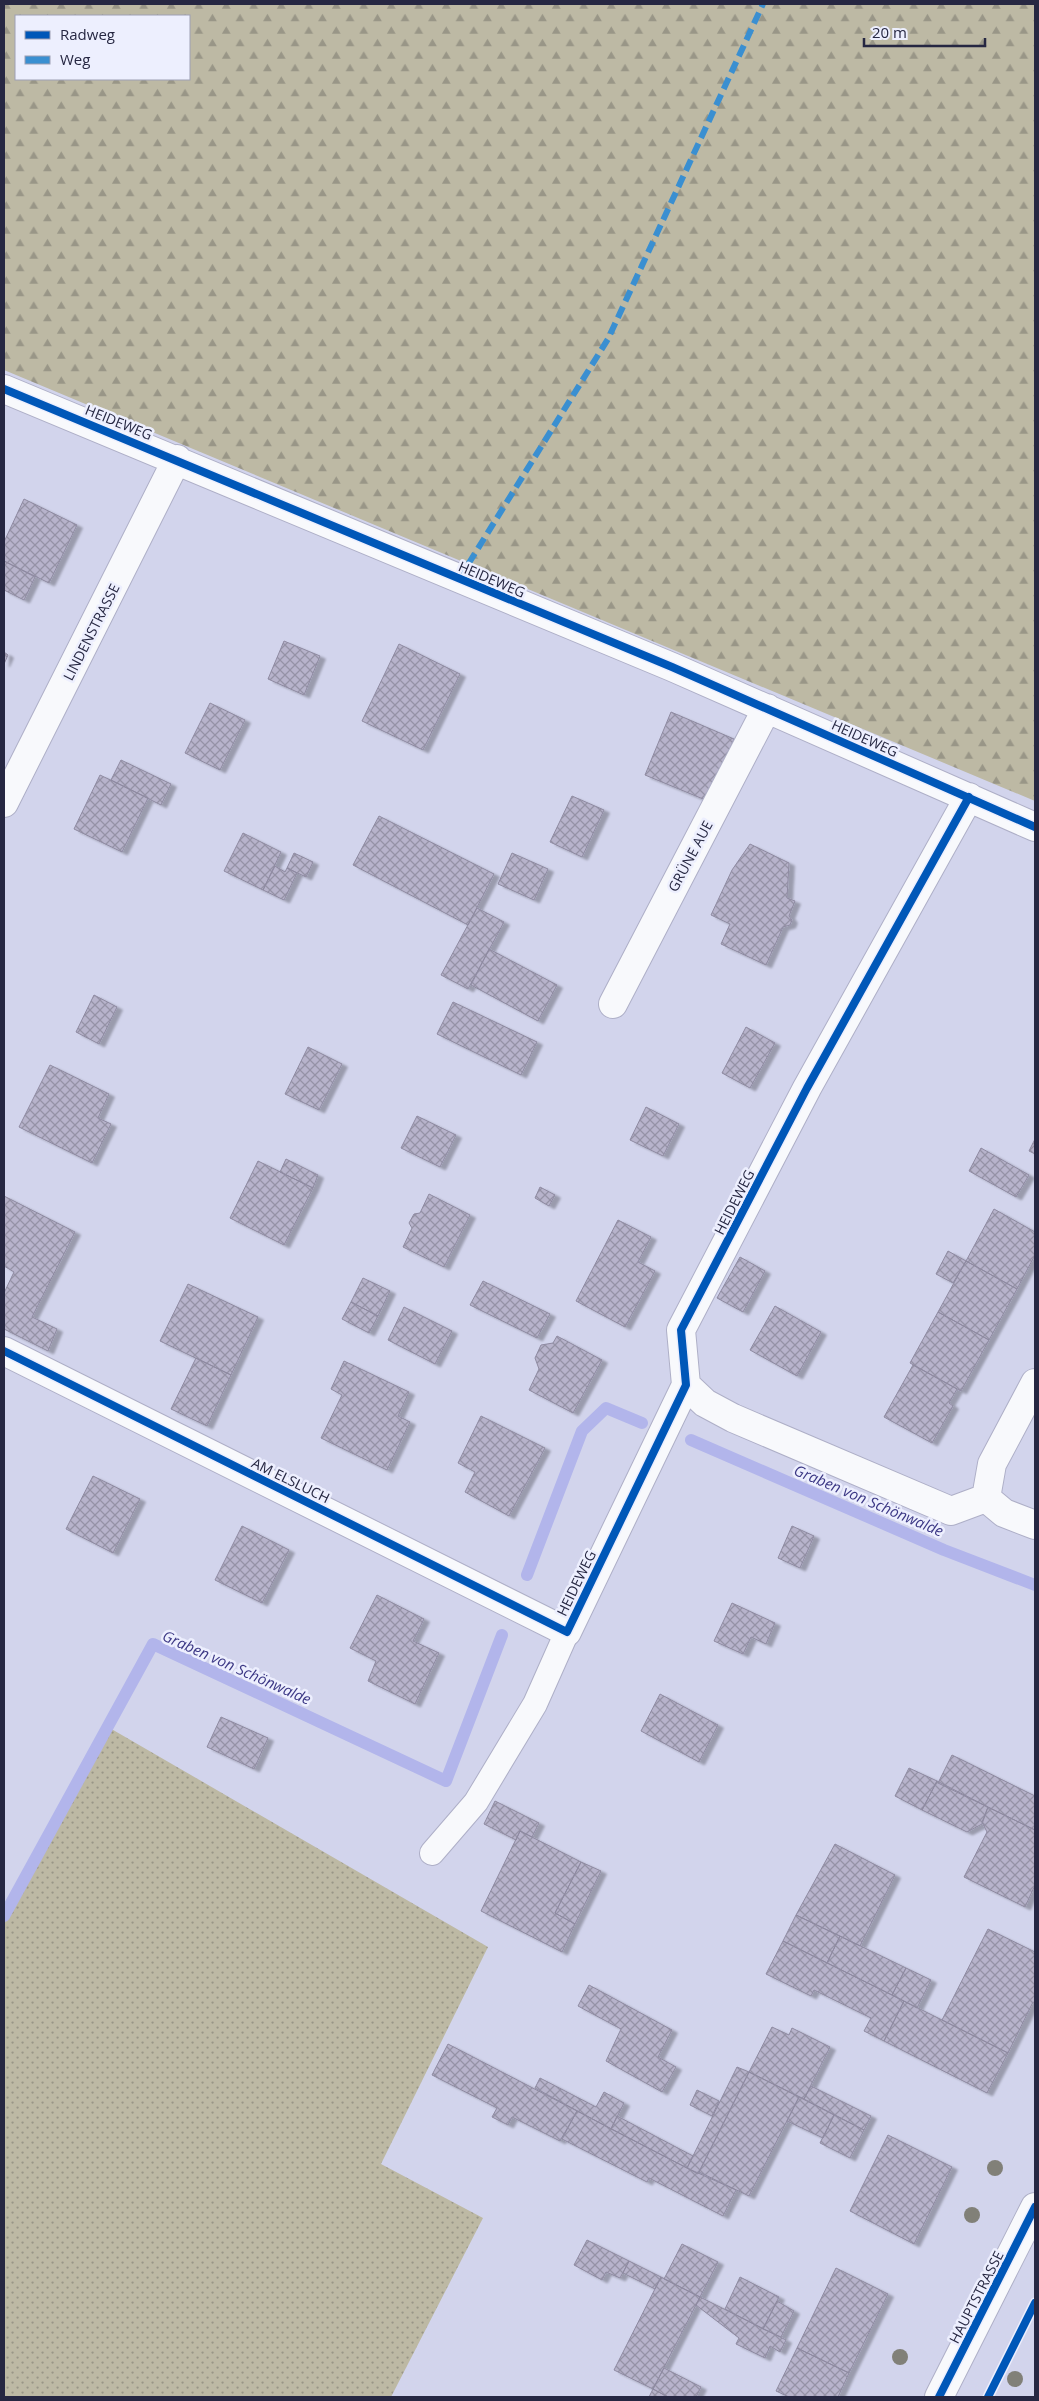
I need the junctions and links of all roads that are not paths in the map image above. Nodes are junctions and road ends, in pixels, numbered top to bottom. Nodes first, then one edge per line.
1 (4, 389) edge
2 (177, 460) junction
3 (767, 708) junction
4 (969, 797) junction
5 (4, 803) edge
6 (1035, 827) edge
7 (613, 1004) dead end
8 (4, 1351) edge
9 (1035, 1383) edge
10 (686, 1385) junction
11 (986, 1498) junction
12 (1035, 1525) edge
13 (567, 1632) junction
14 (432, 1853) dead end
15 (1035, 2208) edge
16 (939, 2397) edge

1 - 2 street, HEIDEWEG
2 - 3 street, HEIDEWEG
2 - 5 street, LINDENSTRASSE
3 - 4 street, HEIDEWEG
3 - 7 street, GRÜNE AUE
4 - 6 street, HEIDEWEG
4 - 10 street, HEIDEWEG
8 - 13 street, AM ELSLUCH
9 - 11 street
10 - 11 street
10 - 13 street, HEIDEWEG
11 - 12 street
13 - 14 lane
15 - 16 street, HAUPTSTRASSE

